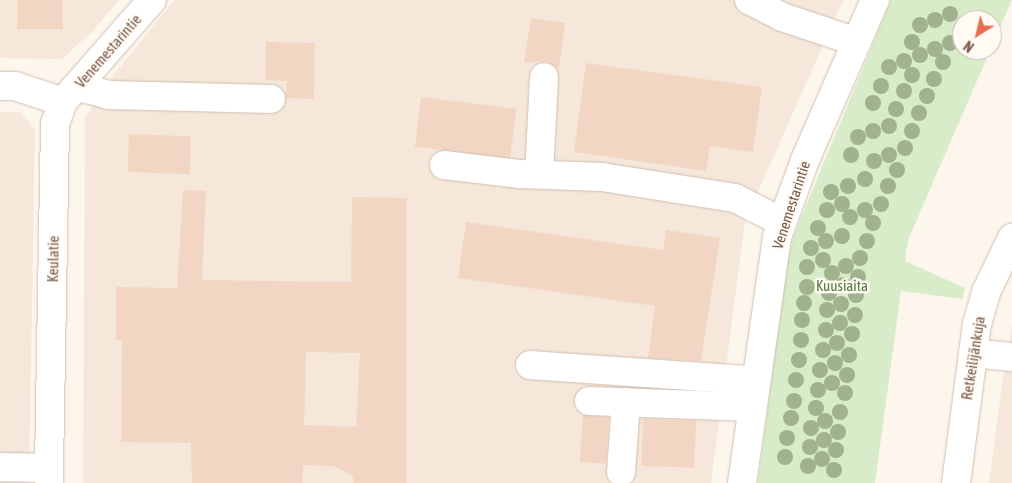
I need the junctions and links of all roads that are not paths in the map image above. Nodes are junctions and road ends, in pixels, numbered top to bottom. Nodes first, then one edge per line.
1 (152, 0) edge
2 (749, 0) edge
3 (875, 0) edge
4 (857, 42) junction
5 (544, 77) dead end
6 (0, 86) edge
7 (70, 94) junction
8 (271, 99) dead end
9 (444, 165) dead end
10 (538, 174) junction
11 (782, 222) junction
12 (1012, 238) edge
13 (972, 353) junction
14 (1012, 357) edge
15 (530, 364) dead end
16 (754, 394) junction
17 (588, 401) dead end
18 (626, 402) junction
19 (0, 467) edge
20 (620, 472) dead end
21 (49, 476) edge
22 (742, 483) edge
23 (956, 483) edge

1 - 7 street, Venemestarintie
2 - 4 street
3 - 4 street, Venemestarintie
4 - 11 street, Venemestarintie
5 - 10 street
6 - 7 street
7 - 8 street
7 - 21 street, Keulatie
9 - 10 street
10 - 11 street
11 - 16 street, Venemestarintie
12 - 13 street, Retkeilijänkuja
13 - 14 street
13 - 23 street, Retkeilijänkuja
15 - 16 street
16 - 18 street
16 - 22 street, Venemestarintie
17 - 18 street
18 - 20 street
19 - 21 street

